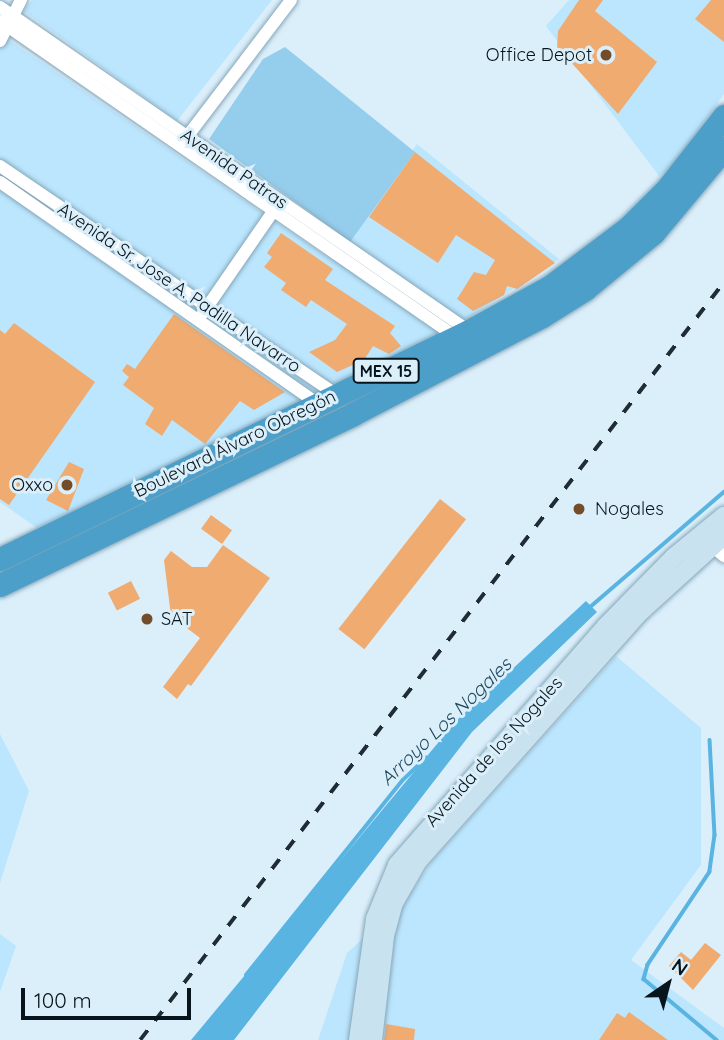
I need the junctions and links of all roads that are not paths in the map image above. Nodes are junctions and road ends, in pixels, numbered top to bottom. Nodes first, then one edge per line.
1 (13, 0) edge
2 (21, 0) edge
3 (291, 0) edge
4 (4, 16) edge
5 (0, 41) edge
6 (724, 116) edge
7 (183, 142) junction
8 (724, 148) edge
9 (0, 166) edge
10 (0, 181) edge
11 (276, 206) junction
12 (207, 307) junction
13 (198, 319) junction
14 (462, 334) junction
15 (328, 399) junction
16 (343, 419) junction
17 (196, 490) junction
18 (136, 493) junction
19 (724, 516) edge
20 (87, 543) junction
21 (720, 546) edge
22 (0, 559) edge
23 (0, 585) edge
24 (358, 1040) edge
25 (373, 1040) edge

1 - 4 street
2 - 4 street
3 - 7 street
4 - 5 street
4 - 7 street, Avenida Patras
6 - 14 highway, Boulevard Álvaro Obregón / MEX 15
7 - 11 street, Avenida Patras
8 - 16 highway, Boulevard Álvaro Obregón / MEX 15
9 - 12 street, Avenida Sr. Jose A. Padilla Navarro
10 - 13 street, Avenida Sr. Jose A. Padilla Navarro
11 - 12 street
11 - 14 street, Avenida Patras
12 - 13 street
12 - 15 street, Avenida Sr. Jose A. Padilla Navarro
13 - 15 street, Avenida Sr. Jose A. Padilla Navarro
14 - 15 highway, Boulevard Álvaro Obregón / MEX 15
15 - 16 street, Avenida Sr. Jose A. Padilla Navarro
15 - 16 street, Avenida Sr. Jose A. Padilla Navarro
15 - 18 highway, Boulevard Álvaro Obregón / MEX 15
16 - 17 highway, Boulevard Álvaro Obregón / MEX 15
17 - 18 highway
17 - 20 highway, Boulevard Álvaro Obregón / MEX 15
18 - 20 highway
18 - 22 highway, Boulevard Álvaro Obregón / MEX 15
19 - 24 main road, Avenida de los Nogales
20 - 23 highway, Boulevard Álvaro Obregón / MEX 15
21 - 25 main road, Avenida de los Nogales

